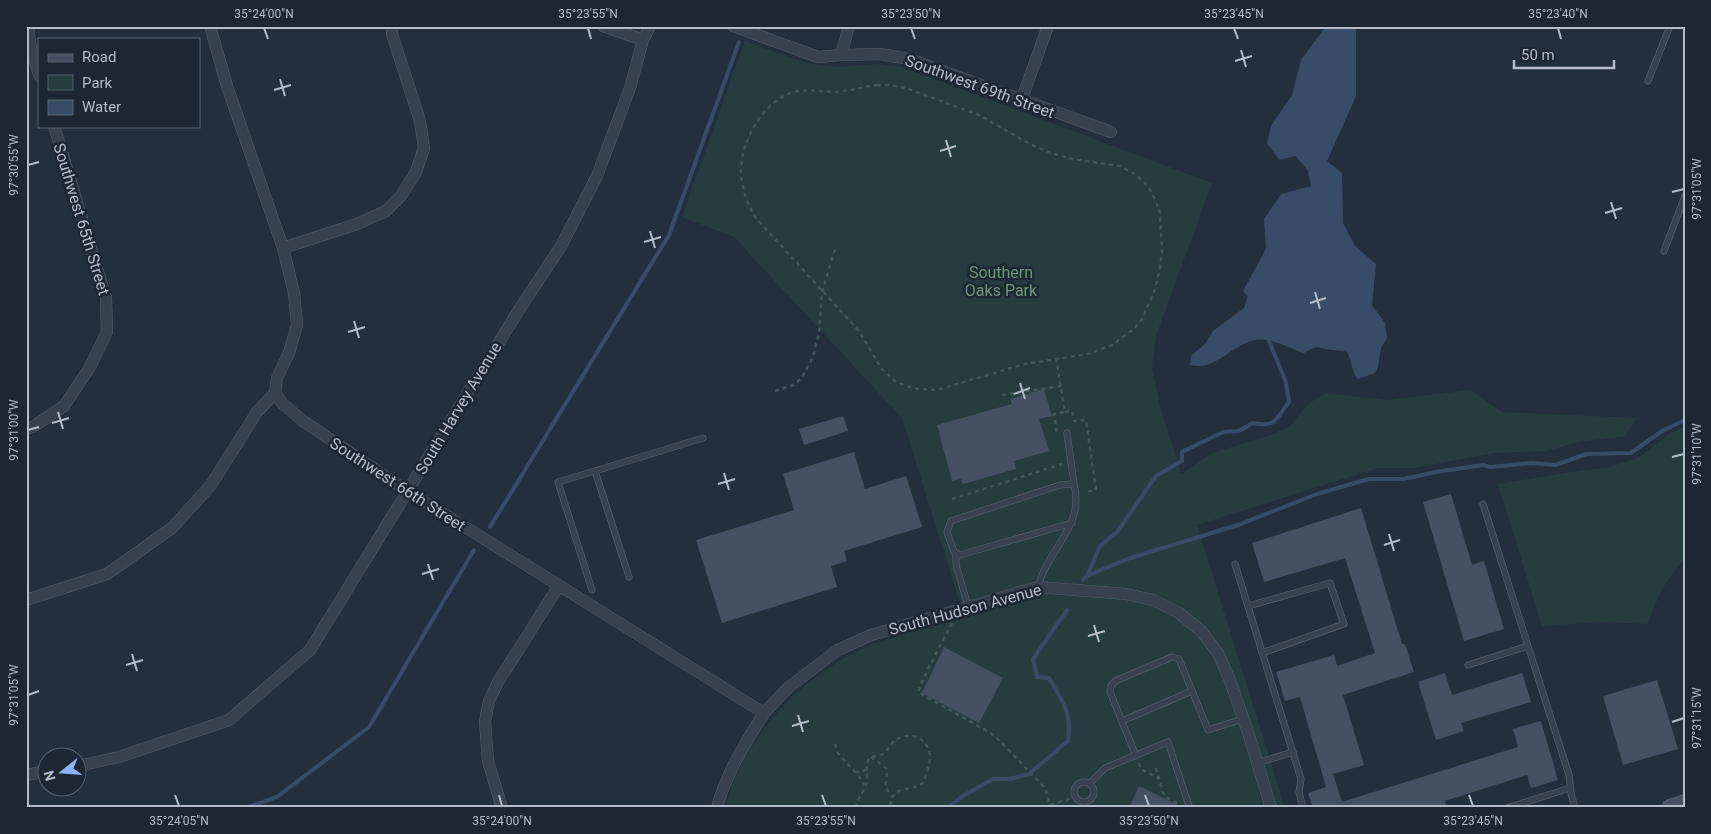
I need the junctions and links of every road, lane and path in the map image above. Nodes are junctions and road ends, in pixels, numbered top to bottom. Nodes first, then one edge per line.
1 (28, 26) edge
2 (210, 26) edge
3 (392, 26) edge
4 (603, 26) edge
5 (650, 26) edge
6 (733, 26) edge
7 (849, 26) edge
8 (1048, 26) edge
9 (1670, 26) edge
10 (643, 40) junction
11 (842, 54) junction
12 (38, 71) edge
13 (1648, 81) dead end
14 (1021, 101) junction
15 (55, 128) edge
16 (1110, 132) dead end
17 (1685, 196) edge
18 (283, 248) junction
19 (835, 249) dead end
20 (1664, 252) dead end
21 (822, 292) junction
22 (1056, 358) junction
23 (1061, 386) junction
24 (775, 391) dead end
25 (275, 393) junction
26 (1002, 395) dead end
27 (26, 429) edge
28 (1067, 433) dead end
29 (703, 438) dead end
30 (1058, 439) dead end
31 (1061, 456) dead end
32 (595, 471) junction
33 (1074, 484) junction
34 (407, 491) junction
35 (952, 498) dead end
36 (1483, 504) dead end
37 (1072, 523) junction
38 (956, 554) junction
39 (1235, 564) dead end
40 (629, 578) dead end
41 (558, 587) junction
42 (1038, 587) junction
43 (592, 590) dead end
44 (27, 597) edge
45 (968, 606) junction
46 (1248, 606) junction
47 (954, 620) dead end
48 (1528, 646) junction
49 (1262, 653) junction
50 (1468, 665) dead end
51 (1192, 691) junction
52 (764, 713) junction
53 (1243, 719) junction
54 (1122, 721) junction
55 (835, 744) dead end
56 (1293, 752) junction
57 (1136, 756) junction
58 (870, 757) junction
59 (88, 764) edge
60 (1257, 764) junction
61 (1156, 768) dead end
62 (866, 770) junction
63 (855, 772) junction
64 (1158, 778) junction
65 (1090, 784) junction
66 (1570, 788) junction
67 (864, 790) junction
68 (893, 797) junction
69 (1077, 802) edge
70 (502, 808) edge
71 (717, 808) edge
72 (856, 808) edge
73 (890, 808) edge
74 (1180, 808) edge
75 (1192, 808) edge
76 (1271, 808) edge
77 (1303, 808) edge
78 (1506, 808) edge
79 (1575, 808) edge

1 - 12 street
2 - 18 street
3 - 18 street
4 - 10 street
5 - 10 street, South Harvey Avenue
6 - 11 street, Southwest 69th Street
7 - 11 street
8 - 14 street
9 - 13 lane
10 - 34 street, South Harvey Avenue
11 - 14 street, Southwest 69th Street
14 - 16 street, Southwest 69th Street
15 - 27 street, Southwest 65th Street
17 - 20 lane
18 - 25 street
19 - 21 path
21 - 22 path
21 - 22 path
21 - 24 path
22 - 23 path
23 - 26 path
23 - 30 path
25 - 34 street, Southwest 66th Street
25 - 44 street
28 - 33 lane
29 - 32 lane
31 - 35 path
32 - 40 lane
32 - 43 lane
33 - 37 lane
33 - 38 lane
34 - 41 street, Southwest 66th Street
34 - 59 street, South Harvey Avenue
36 - 48 lane
37 - 38 lane
37 - 42 lane
38 - 45 lane
39 - 46 lane
41 - 52 street, Southwest 66th Street
41 - 70 street
42 - 45 street, South Hudson Avenue
42 - 53 street, South Hudson Avenue
45 - 52 street, South Hudson Avenue
46 - 49 lane
46 - 49 lane
47 - 69 path
48 - 50 lane
48 - 66 lane
49 - 56 lane
51 - 53 lane
51 - 54 lane
51 - 54 lane
52 - 71 street
53 - 60 street, South Hudson Avenue
54 - 57 lane
55 - 63 path
56 - 60 lane
56 - 77 lane
57 - 64 path
57 - 65 lane
57 - 75 lane
58 - 62 path
58 - 68 path
58 - 68 path
60 - 76 street, South Hudson Avenue
61 - 64 path
62 - 63 path
62 - 67 path
63 - 67 path
64 - 74 path
65 - 69 lane
65 - 69 lane
66 - 78 lane
66 - 79 lane
67 - 72 path
68 - 73 path

